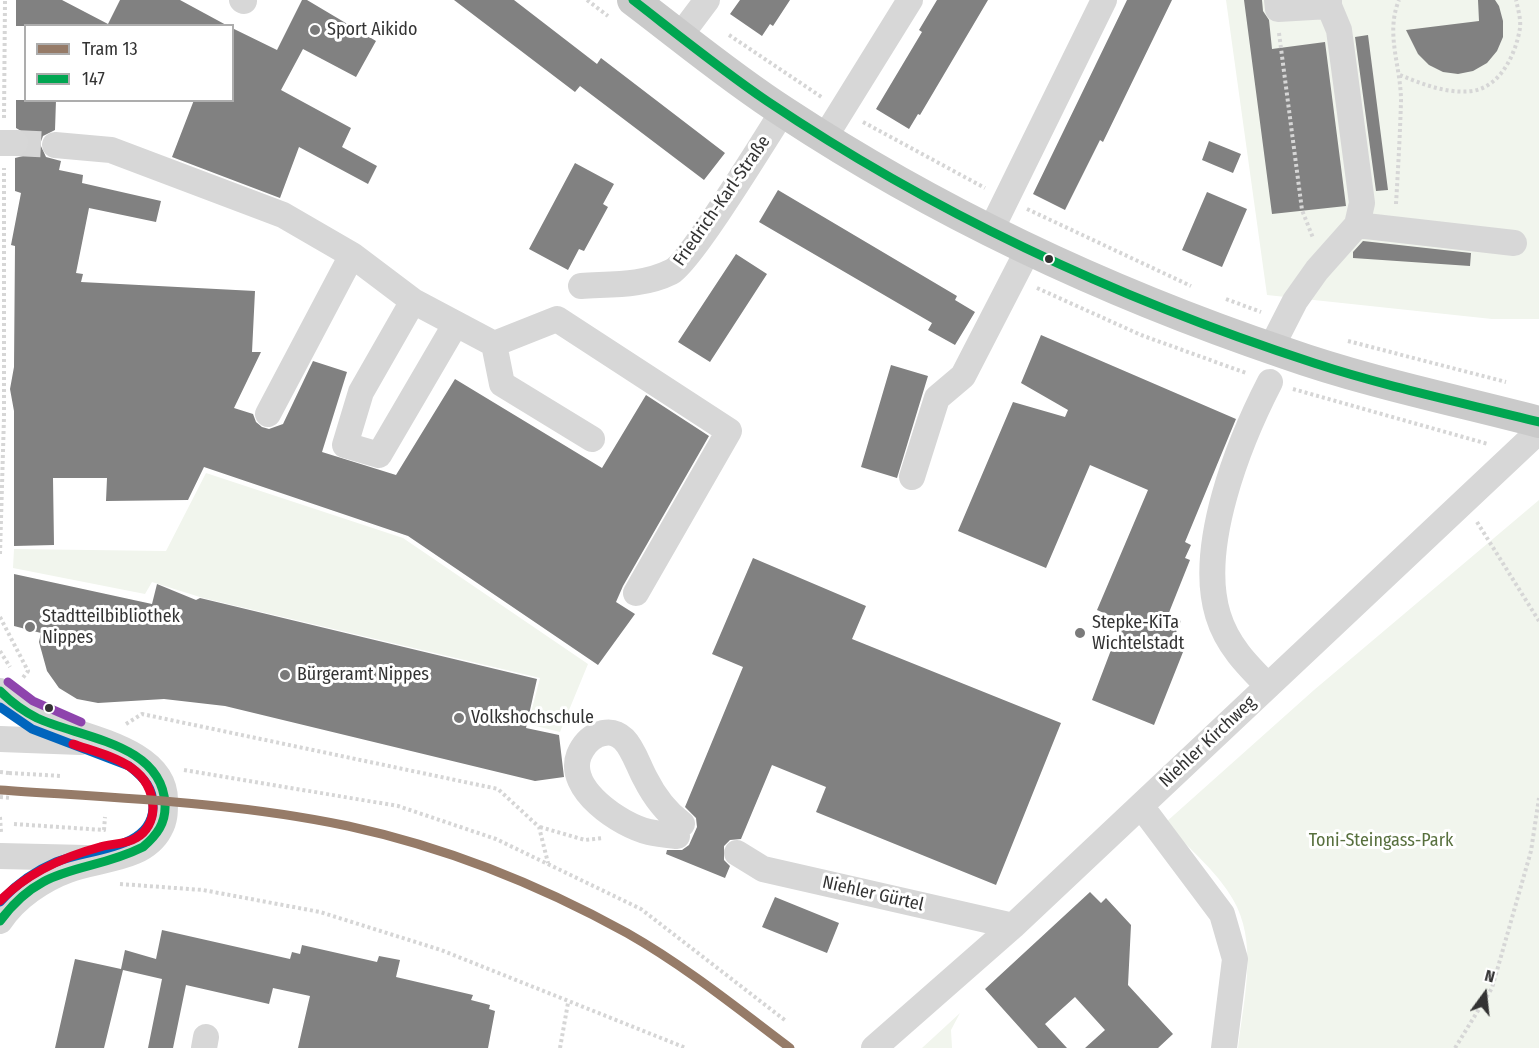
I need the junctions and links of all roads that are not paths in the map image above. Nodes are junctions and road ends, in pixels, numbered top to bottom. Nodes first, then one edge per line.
1 (633, 0) edge
2 (909, 0) edge
3 (1104, 0) edge
4 (1277, 0) edge
5 (1329, 3) edge
6 (695, 17) edge
7 (783, 111) junction
8 (825, 137) junction
9 (55, 145) tunnel mouth
10 (1360, 214) junction
11 (990, 232) junction
12 (1514, 243) dead end
13 (1028, 250) junction
14 (352, 255) junction
15 (581, 286) dead end
16 (412, 301) junction
17 (455, 325) junction
18 (494, 344) junction
19 (1270, 348) junction
20 (1270, 382) dead end
21 (268, 414) dead end
22 (1539, 422) edge
23 (1539, 431) edge
24 (592, 439) dead end
25 (912, 477) dead end
26 (636, 593) dead end
27 (10, 682) edge
28 (1268, 686) junction
29 (0, 739) edge
30 (102, 742) junction
31 (1141, 806) junction
32 (737, 853) dead end
33 (0, 856) edge
34 (106, 858) junction
35 (0, 921) edge
36 (1012, 926) junction
37 (874, 1048) edge
38 (1224, 1048) edge

1 - 6 main road
2 - 8 street
3 - 11 street
4 - 5 street
5 - 10 street
6 - 7 main road
7 - 8 main road
7 - 15 street, Friedrich-Karl-Straße
8 - 11 main road
9 - 14 street
10 - 12 street
10 - 19 street
11 - 13 main road
13 - 19 main road
13 - 25 street
14 - 16 street
14 - 21 street
16 - 17 street
16 - 17 street
17 - 18 street
18 - 24 street
18 - 26 street
19 - 22 main road
20 - 28 street
23 - 28 street, Niehler Kirchweg
27 - 30 street
28 - 31 street, Niehler Kirchweg
29 - 30 street
30 - 34 street
31 - 36 street, Niehler Kirchweg
31 - 38 street
32 - 36 street, Niehler Gürtel
33 - 34 street
34 - 35 street
36 - 37 street, Niehler Kirchweg

